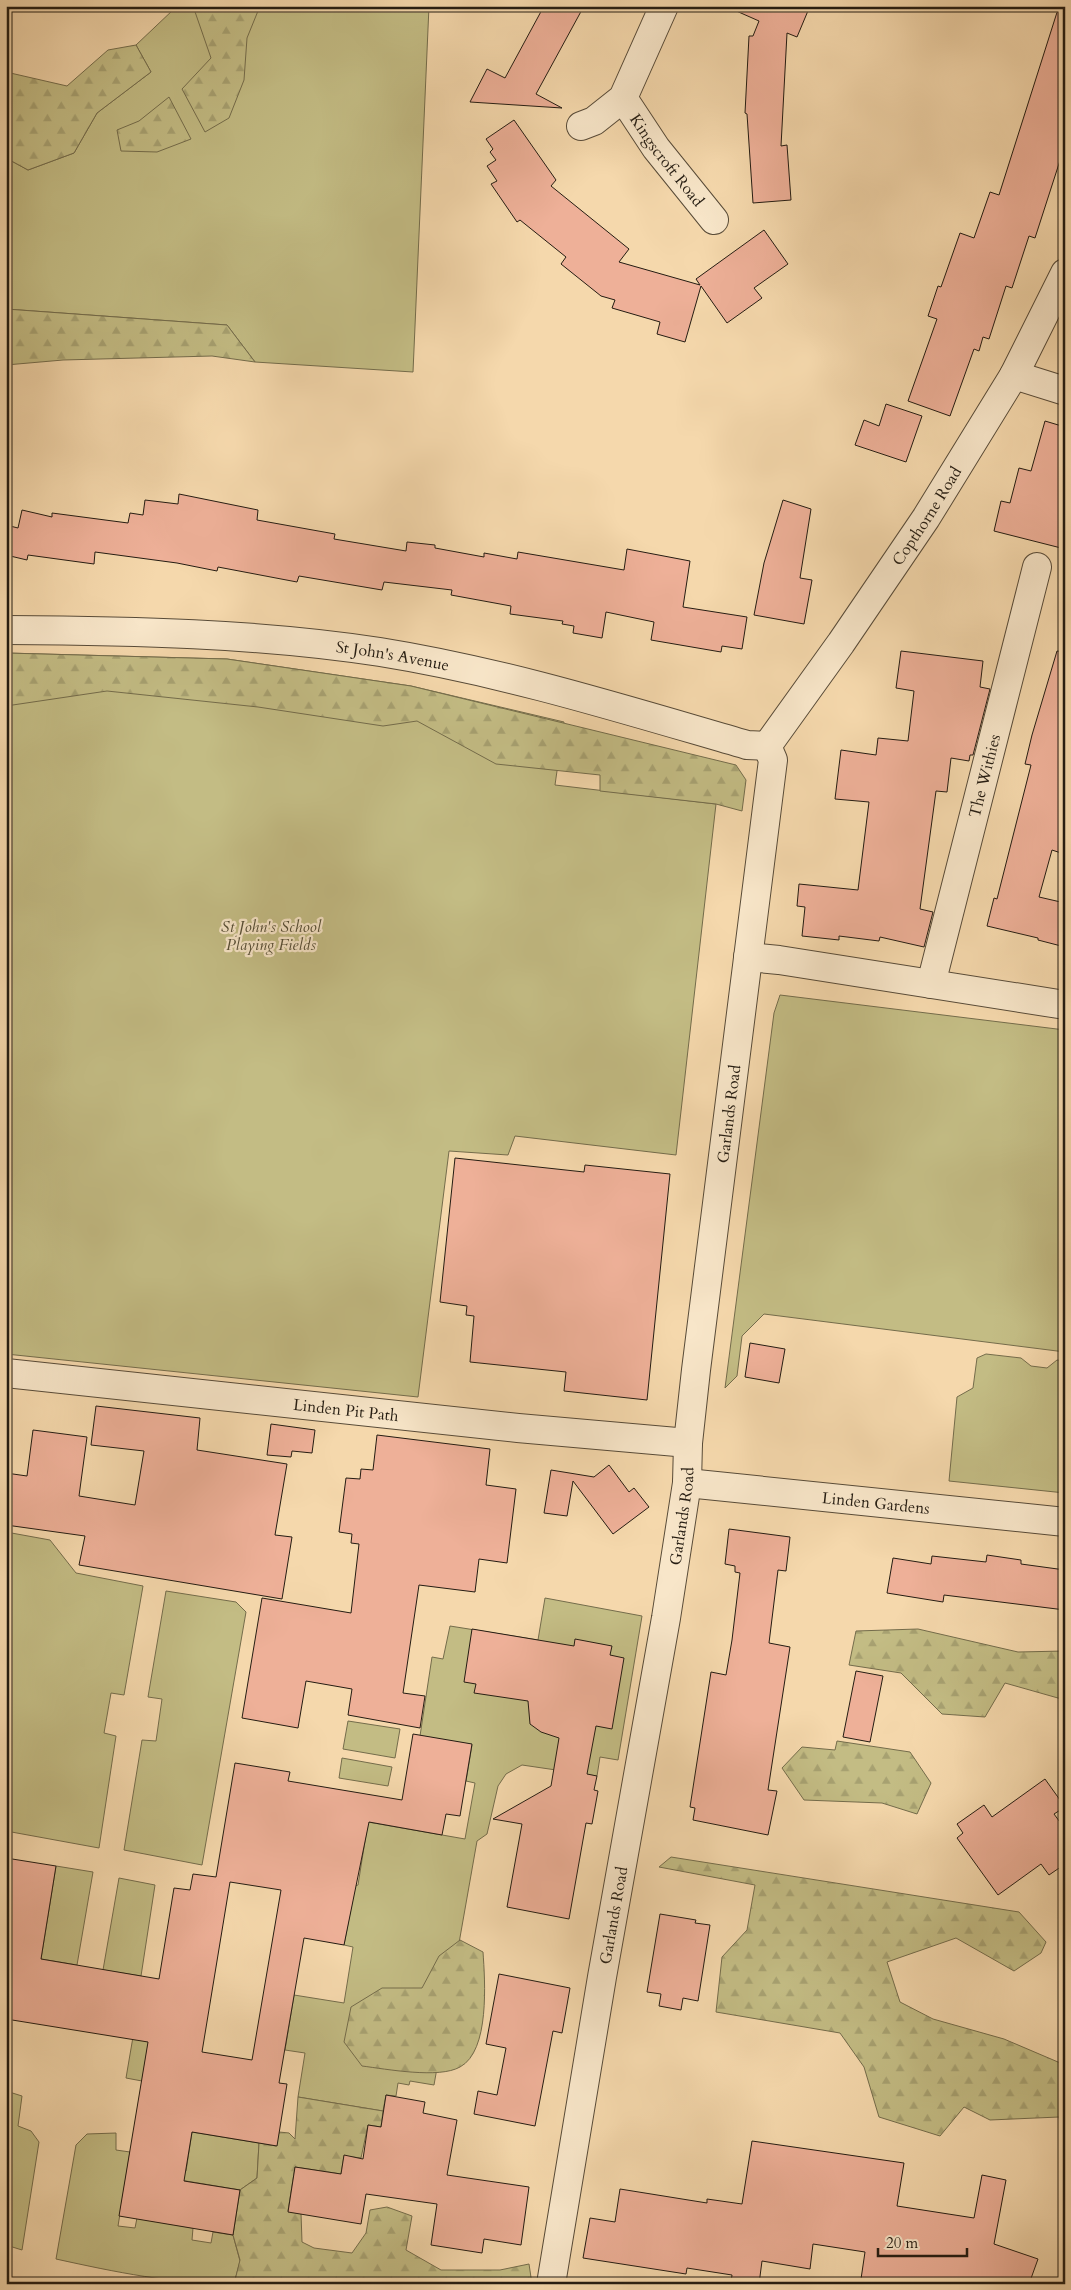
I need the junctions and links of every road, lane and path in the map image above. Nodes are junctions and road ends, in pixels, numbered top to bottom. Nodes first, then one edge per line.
1 (664, 6) edge
2 (623, 98) junction
3 (581, 126) dead end
4 (714, 220) dead end
5 (1065, 273) edge
6 (1014, 375) junction
7 (1065, 391) edge
8 (1037, 567) dead end
9 (6, 630) edge
10 (767, 746) junction
11 (748, 958) junction
12 (931, 984) junction
13 (1065, 1005) edge
14 (6, 1373) edge
15 (688, 1443) junction
16 (687, 1483) junction
17 (1065, 1522) edge
18 (551, 2284) edge

1 - 2 street, Kingscroft Road
2 - 3 street, Kingscroft Road
2 - 4 street, Kingscroft Road
5 - 6 street, Copthorne Road
6 - 7 street
6 - 10 street, Copthorne Road
8 - 12 street, The Withies
9 - 10 street, St John's Avenue
10 - 11 street, Garlands Road
11 - 12 street
11 - 15 street, Garlands Road
12 - 13 street
14 - 15 street, Linden Pit Path
15 - 16 street, Garlands Road
16 - 17 street, Linden Gardens
16 - 18 street, Garlands Road

